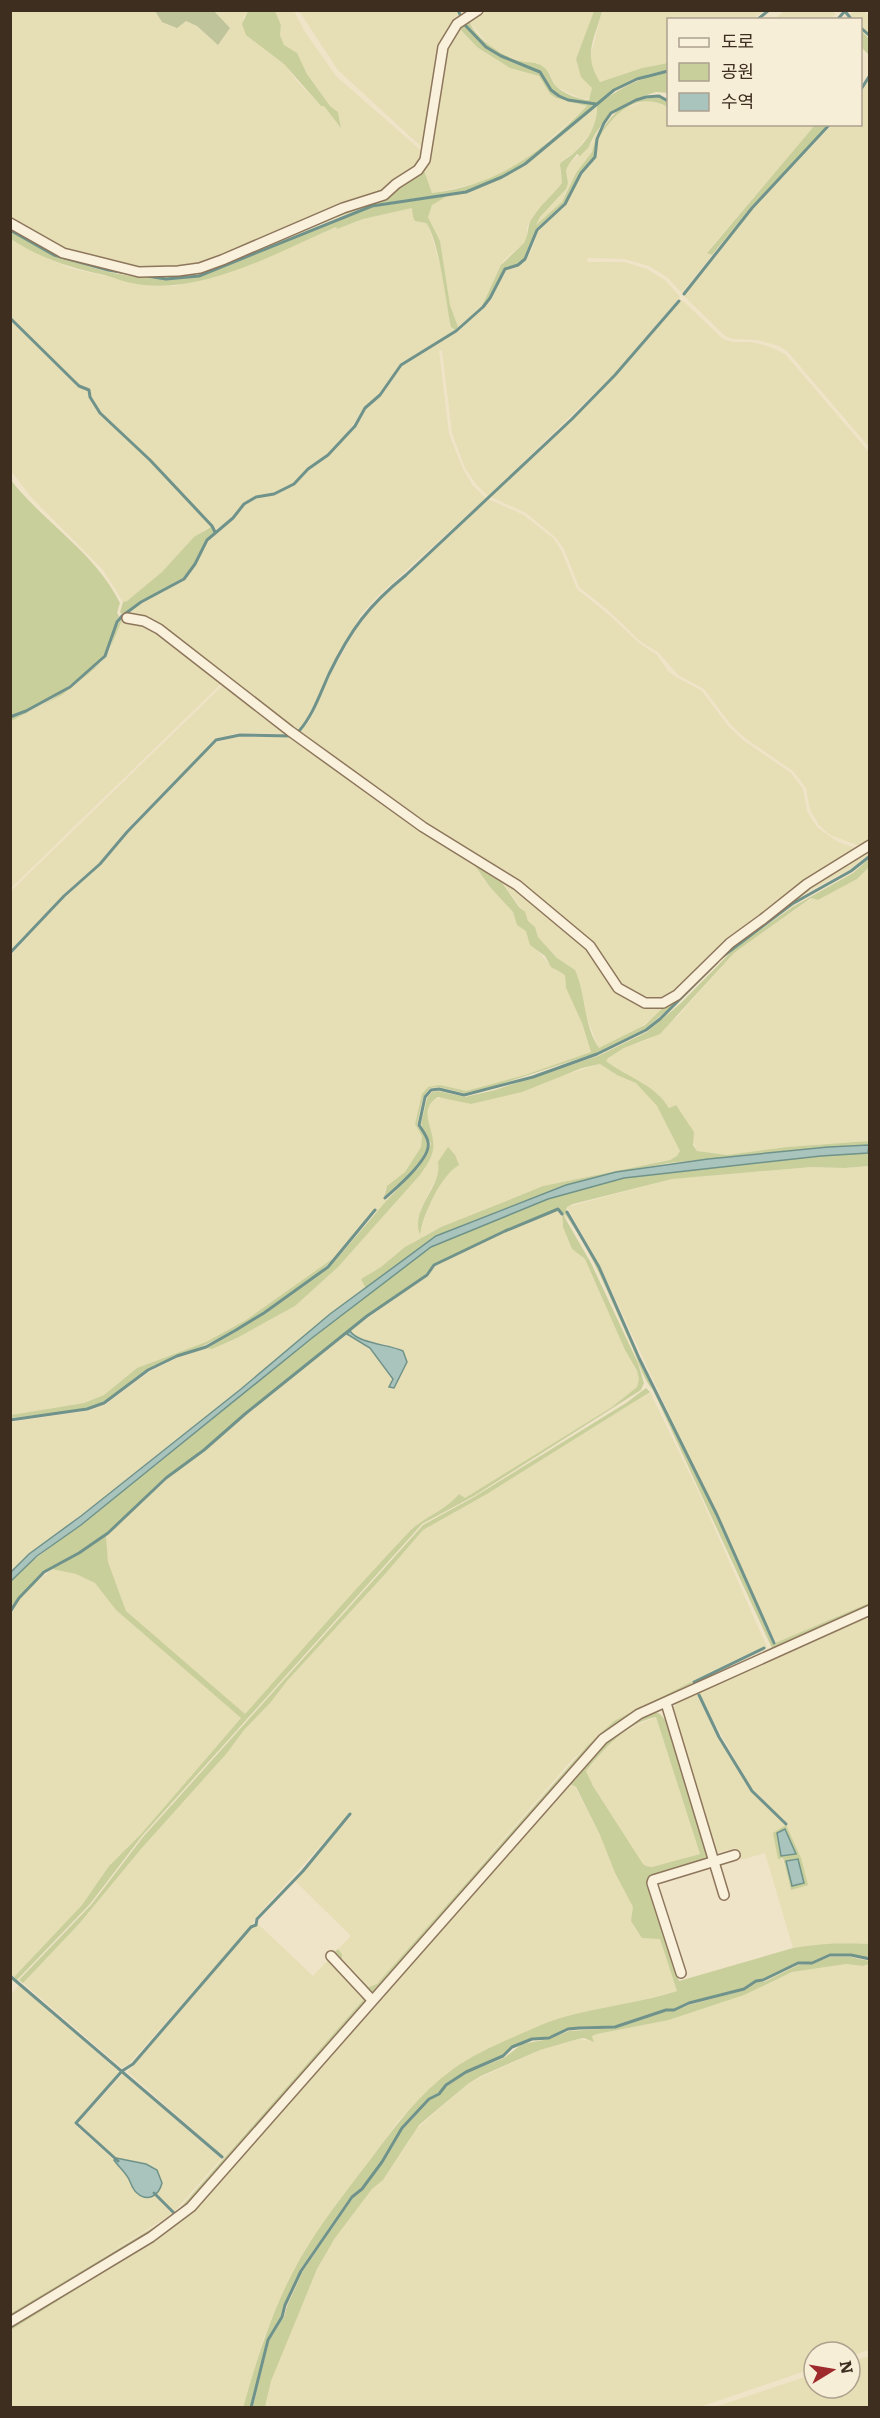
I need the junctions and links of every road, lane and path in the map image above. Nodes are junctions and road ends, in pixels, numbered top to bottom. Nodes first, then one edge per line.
1 (478, 10) edge
2 (10, 223) edge
3 (127, 618) dead end
4 (870, 845) edge
5 (870, 1610) edge
6 (666, 1703) junction
7 (735, 1855) dead end
8 (713, 1861) junction
9 (724, 1896) dead end
10 (332, 1956) dead end
11 (681, 1973) dead end
12 (372, 2000) junction
13 (10, 2322) edge

1 - 2 street
3 - 4 street
5 - 6 street
6 - 8 street
6 - 12 street
7 - 8 street
8 - 9 street
8 - 11 street
10 - 12 street
12 - 13 street

